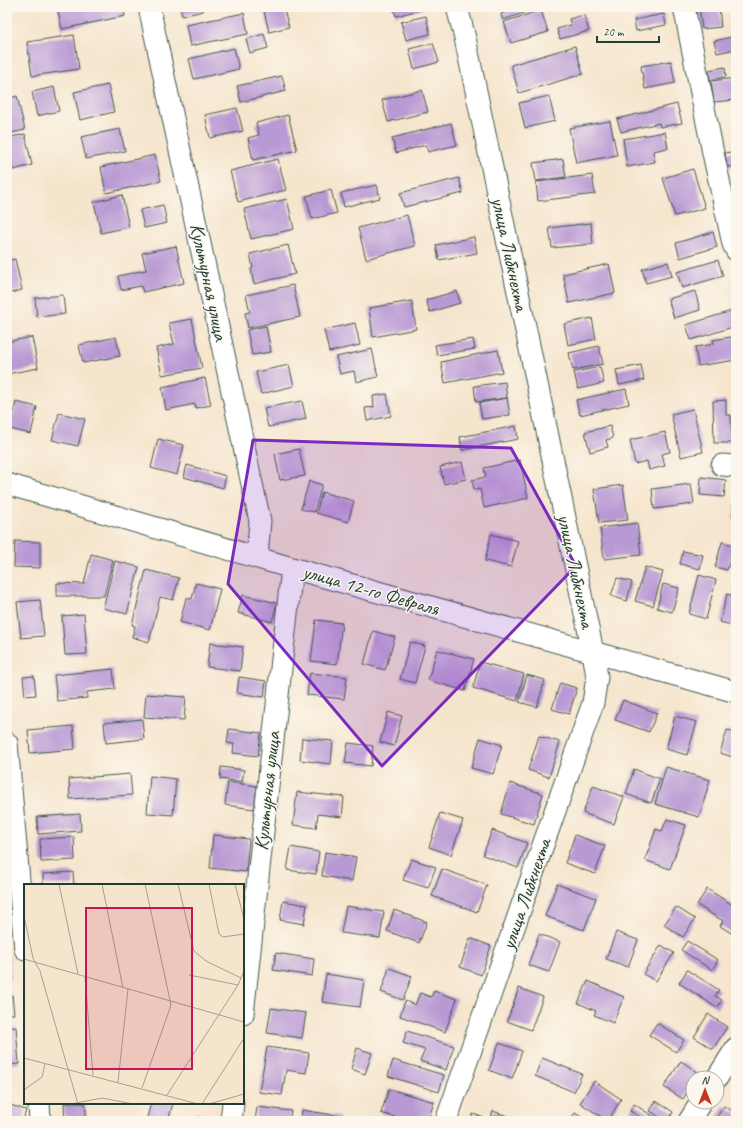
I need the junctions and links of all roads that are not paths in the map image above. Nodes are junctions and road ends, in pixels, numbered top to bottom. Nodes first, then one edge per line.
1 (149, 7) edge
2 (457, 7) edge
3 (684, 7) edge
4 (736, 250) edge
5 (7, 484) edge
6 (257, 557) junction
7 (292, 568) junction
8 (593, 652) junction
9 (736, 692) edge
10 (7, 743) edge
11 (24, 938) edge
12 (244, 1005) edge
13 (736, 1048) edge
14 (722, 1070) edge
15 (38, 1104) edge
16 (233, 1104) edge
17 (696, 1110) edge
18 (40, 1121) edge
19 (231, 1121) edge
20 (446, 1121) edge
21 (689, 1121) edge

1 - 6 street, Культурная улица
2 - 8 street, улица Либкнехта
3 - 4 street
5 - 6 street, улица 12-го Февраля
6 - 7 street, улица 12-го Февраля
7 - 8 street, улица 12-го Февраля
7 - 12 street, Культурная улица
8 - 9 street, улица 12-го Февраля
8 - 20 street, улица Либкнехта
10 - 11 street
13 - 14 street
15 - 18 street
16 - 19 street
17 - 21 street

